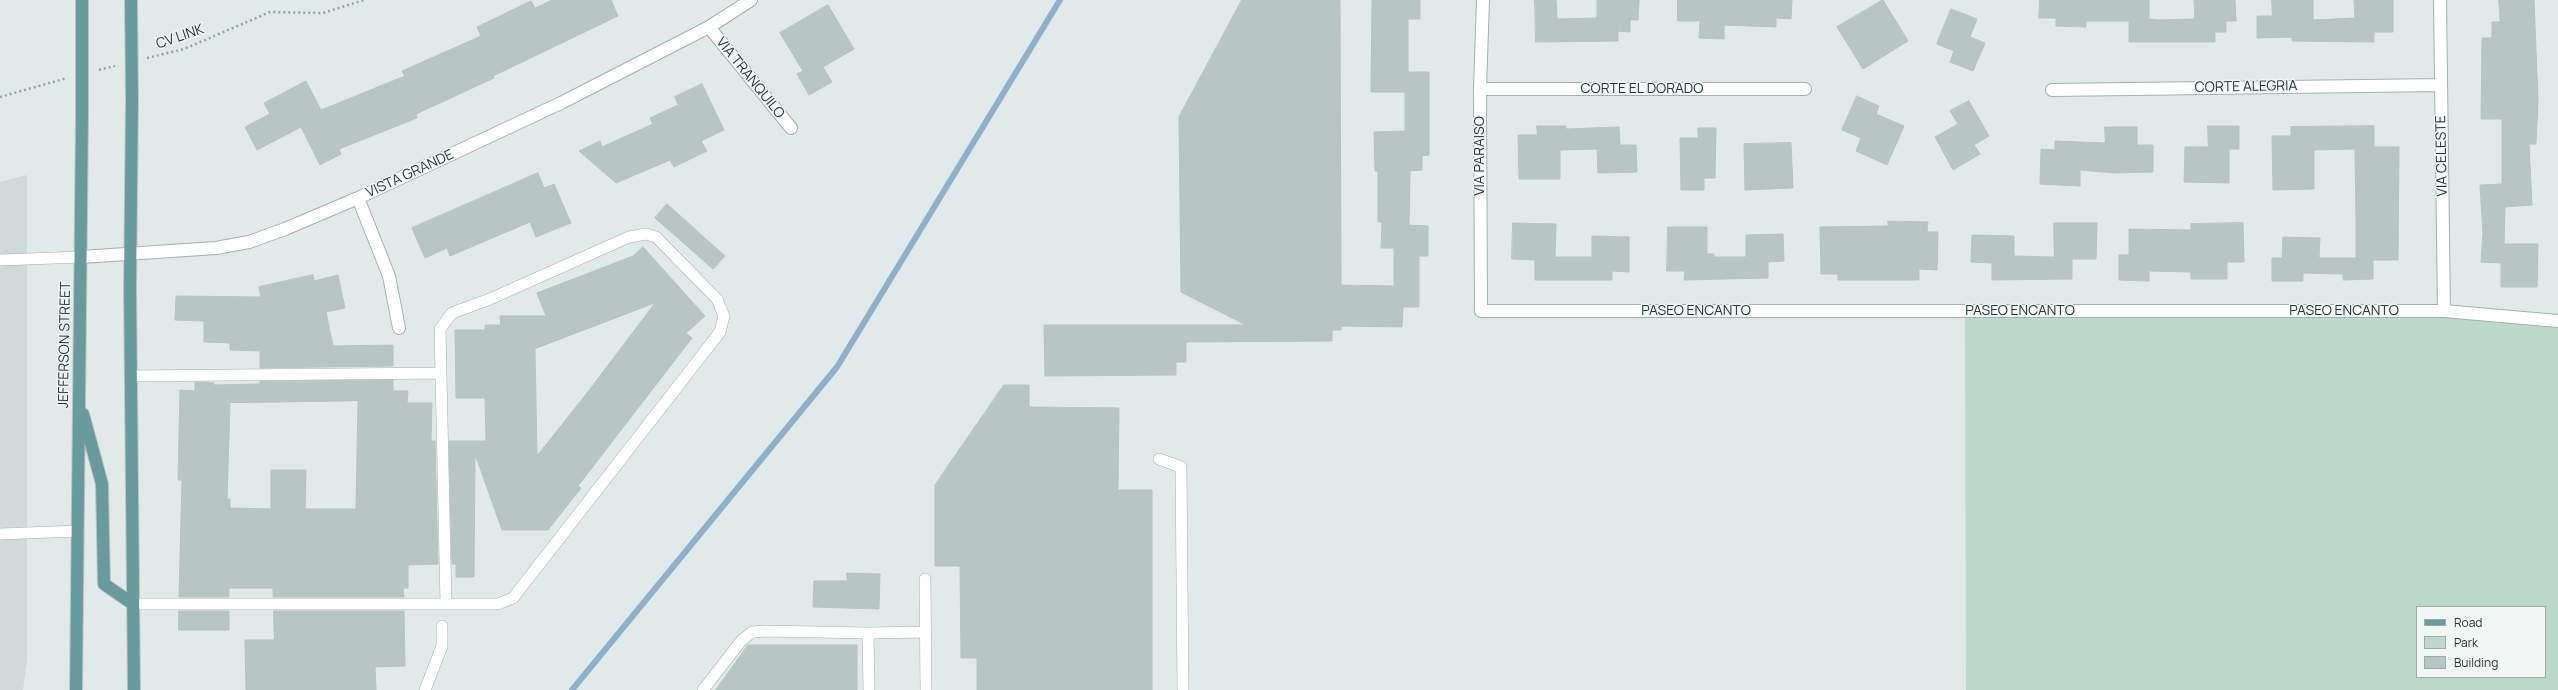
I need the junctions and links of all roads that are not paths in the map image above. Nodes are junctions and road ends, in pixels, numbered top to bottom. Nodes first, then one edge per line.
1 (82, 0) edge
2 (131, 0) edge
3 (751, 0) edge
4 (1483, 0) edge
5 (2440, 0) edge
6 (709, 27) junction
7 (2441, 85) junction
8 (1480, 89) junction
9 (1805, 90) dead end
10 (2052, 90) dead end
11 (790, 128) dead end
12 (358, 198) junction
13 (130, 254) junction
14 (81, 257) junction
15 (0, 260) edge
16 (1481, 311) joint
17 (2444, 311) junction
18 (2558, 321) edge
19 (399, 328) dead end
20 (441, 373) junction
21 (131, 376) junction
22 (80, 399) junction
23 (1159, 459) dead end
24 (78, 531) junction
25 (0, 534) edge
26 (925, 579) dead end
27 (133, 604) junction
28 (446, 604) junction
29 (442, 626) dead end
30 (926, 632) junction
31 (868, 633) junction
32 (76, 690) edge
33 (134, 690) edge
34 (425, 690) edge
35 (702, 690) edge
36 (869, 690) edge
37 (926, 690) edge
38 (1183, 690) edge

1 - 14 main road, JEFFERSON STREET, bridge
2 - 13 main road, bridge
3 - 6 street, VISTA GRANDE
4 - 8 street, VIA PARAISO
5 - 7 street, VIA CELESTE
6 - 11 street, VIA TRANQUILO
6 - 12 street, VISTA GRANDE
7 - 10 street, CORTE ALEGRIA
7 - 17 street, VIA CELESTE
8 - 9 street, CORTE EL DORADO
8 - 16 street, VIA PARAISO
12 - 13 street, VISTA GRANDE
12 - 19 street
13 - 14 street, VISTA GRANDE
13 - 21 main road
14 - 15 lane, VISTA GRANDE
14 - 22 main road, JEFFERSON STREET
16 - 17 street, PASEO ENCANTO
17 - 18 street, PASEO ENCANTO
20 - 21 lane
20 - 28 lane
20 - 28 lane
21 - 27 main road
22 - 24 main road, JEFFERSON STREET
22 - 27 main road
23 - 38 lane
24 - 25 lane
24 - 32 main road, JEFFERSON STREET
26 - 30 lane
27 - 28 lane
27 - 33 main road
29 - 34 lane
30 - 31 lane
30 - 37 lane
31 - 35 lane
31 - 36 lane

